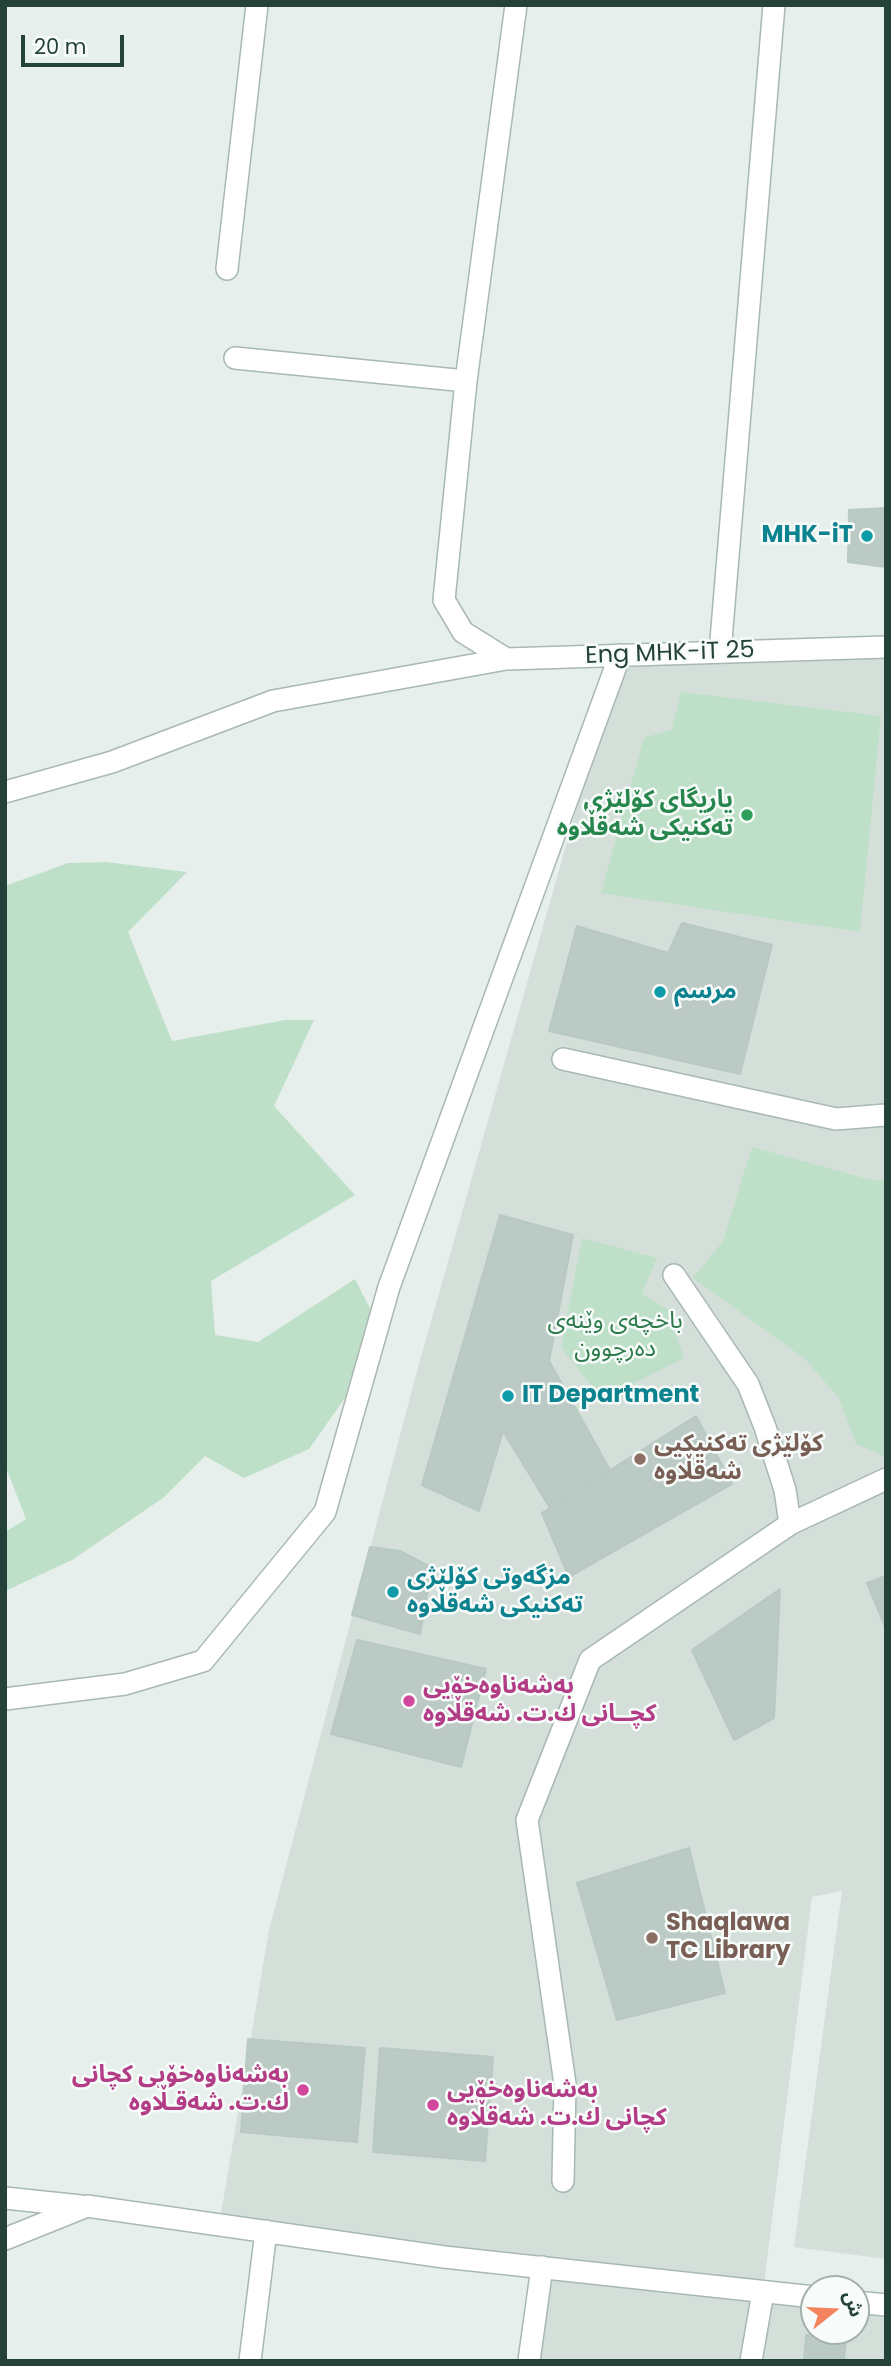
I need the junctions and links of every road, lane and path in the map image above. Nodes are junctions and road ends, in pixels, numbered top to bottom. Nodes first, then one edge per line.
1 (257, 5) edge
2 (516, 5) edge
3 (774, 5) edge
4 (227, 269) dead end
5 (235, 358) dead end
6 (467, 381) junction
7 (886, 647) edge
8 (720, 652) junction
9 (620, 655) junction
10 (506, 659) junction
11 (5, 792) edge
12 (563, 1059) dead end
13 (886, 1115) edge
14 (674, 1275) dead end
15 (886, 1479) edge
16 (790, 1524) junction
17 (5, 1699) edge
18 (563, 2181) dead end
19 (5, 2198) edge
20 (87, 2206) junction
21 (266, 2231) junction
22 (5, 2239) edge
23 (542, 2267) junction
24 (764, 2292) junction
25 (800, 2296) edge
26 (250, 2361) edge
27 (529, 2361) edge
28 (751, 2361) edge

1 - 4 street
2 - 6 street
3 - 8 street
5 - 6 street
6 - 10 street
7 - 8 street, Eng MHK-iT 25
8 - 9 street, Eng MHK-iT 25
9 - 10 street, Eng MHK-iT 25
9 - 17 street
10 - 11 street, Eng MHK-iT 25
12 - 13 street
14 - 16 street
15 - 16 street
16 - 18 street
19 - 20 street
20 - 21 street
20 - 22 street
21 - 23 street
21 - 26 street
23 - 24 street
23 - 27 street
24 - 25 street
24 - 28 street

